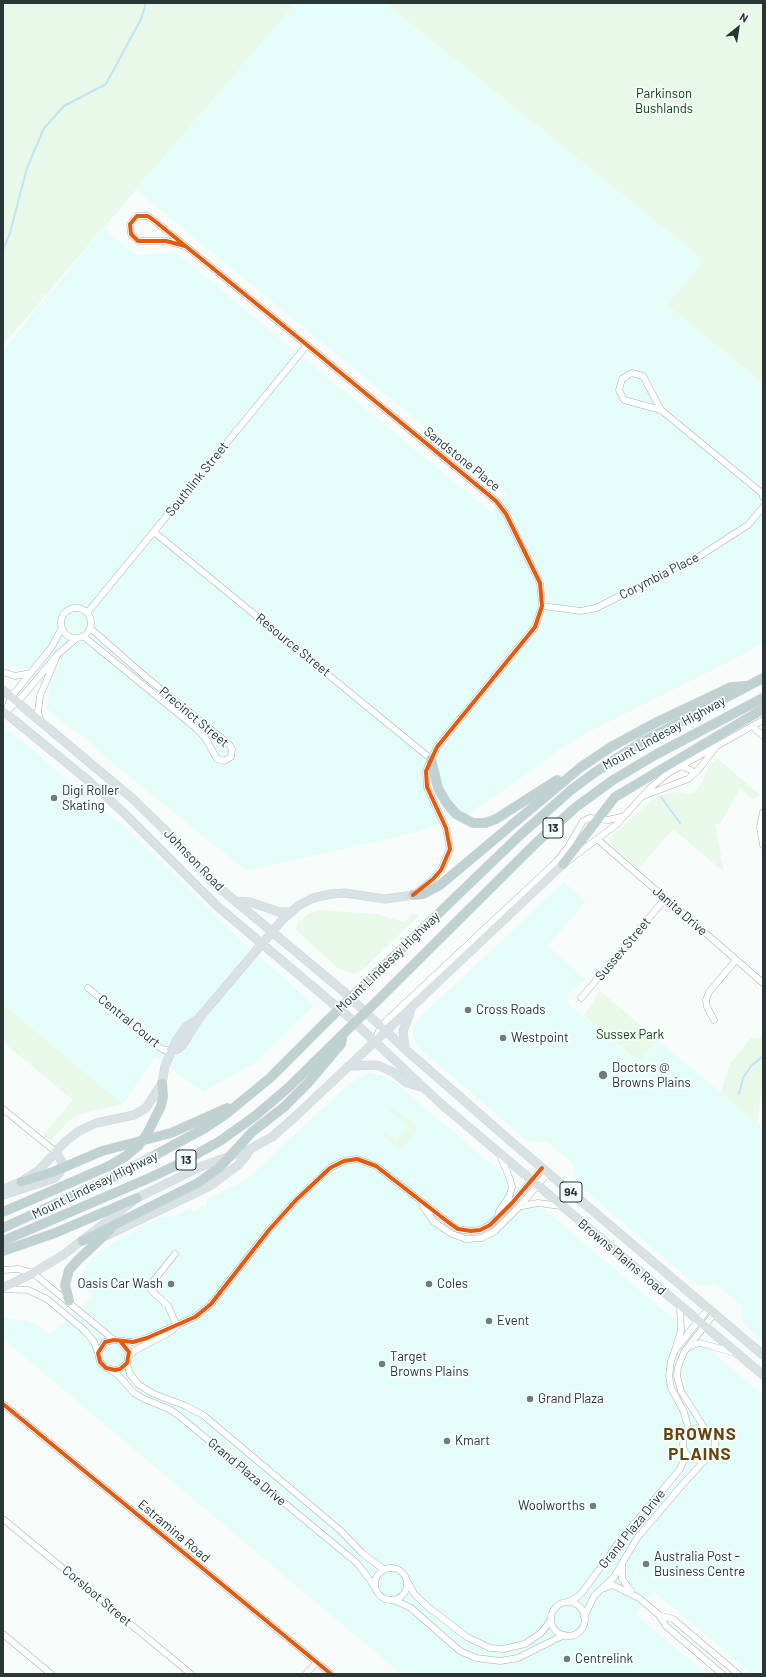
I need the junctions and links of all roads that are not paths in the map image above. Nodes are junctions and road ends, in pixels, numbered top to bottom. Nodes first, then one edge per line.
1 (185, 246) junction
2 (307, 345) junction
3 (661, 410) junction
4 (763, 497) edge
5 (763, 507) edge
6 (154, 532) junction
7 (542, 606) junction
8 (86, 613) junction
9 (62, 628) junction
10 (90, 628) junction
11 (80, 637) junction
12 (116, 651) junction
13 (57, 655) junction
14 (109, 658) junction
15 (3, 672) edge
16 (31, 673) junction
17 (763, 678) edge
18 (749, 686) junction
19 (3, 690) edge
20 (763, 698) edge
21 (14, 699) junction
22 (763, 709) edge
23 (4, 713) edge
24 (763, 720) edge
25 (41, 722) junction
26 (752, 726) junction
27 (763, 736) edge
28 (716, 747) junction
29 (432, 759) junction
30 (681, 766) junction
31 (581, 767) junction
32 (694, 774) junction
33 (646, 795) junction
34 (763, 812) edge
35 (621, 817) junction
36 (598, 819) junction
37 (597, 839) junction
38 (763, 845) edge
39 (563, 864) junction
40 (413, 895) junction
41 (665, 898) junction
42 (235, 901) junction
43 (290, 912) junction
44 (272, 933) junction
45 (262, 945) junction
46 (736, 960) junction
47 (763, 982) edge
48 (88, 988) dead end
49 (581, 998) dead end
50 (411, 1007) junction
51 (714, 1020) dead end
52 (384, 1029) junction
53 (342, 1035) junction
54 (375, 1040) junction
55 (405, 1049) junction
56 (171, 1050) junction
57 (348, 1066) junction
58 (162, 1083) junction
59 (423, 1088) junction
60 (236, 1105) junction
61 (3, 1109) edge
62 (250, 1149) junction
63 (56, 1152) junction
64 (500, 1155) junction
65 (62, 1168) junction
66 (545, 1170) junction
67 (21, 1182) junction
68 (534, 1183) junction
69 (3, 1189) edge
70 (3, 1195) edge
71 (138, 1198) junction
72 (420, 1202) junction
73 (561, 1206) junction
74 (519, 1207) junction
75 (3, 1212) edge
76 (498, 1217) junction
77 (114, 1224) junction
78 (3, 1228) edge
79 (101, 1238) junction
80 (3, 1241) edge
81 (82, 1241) junction
82 (3, 1250) edge
83 (175, 1254) dead end
84 (5, 1270) edge
85 (34, 1273) junction
86 (3, 1288) edge
87 (69, 1301) junction
88 (680, 1306) junction
89 (711, 1312) junction
90 (701, 1324) junction
91 (177, 1326) junction
92 (114, 1340) junction
93 (120, 1341) junction
94 (687, 1347) junction
95 (675, 1350) junction
96 (98, 1353) junction
97 (736, 1353) junction
98 (763, 1355) edge
99 (128, 1359) junction
100 (110, 1370) junction
101 (763, 1375) edge
102 (3, 1404) edge
103 (705, 1429) junction
104 (689, 1431) junction
105 (682, 1449) junction
106 (706, 1459) junction
107 (3, 1519) edge
108 (622, 1564) junction
109 (383, 1569) junction
110 (408, 1581) junction
111 (375, 1587) junction
112 (600, 1591) junction
113 (633, 1594) junction
114 (394, 1600) junction
115 (568, 1602) junction
116 (659, 1615) junction
117 (584, 1617) junction
118 (551, 1620) junction
119 (3, 1634) edge
120 (564, 1635) junction
121 (317, 1662) junction
122 (51, 1674) edge
123 (191, 1674) edge
124 (306, 1674) edge
125 (331, 1674) edge
126 (722, 1674) edge
127 (738, 1674) edge

1 - 1 street, Sandstone Place
1 - 2 street, Sandstone Place
2 - 6 street, Southlink Street
2 - 7 street, Sandstone Place
3 - 3 street
3 - 4 street
5 - 7 street, Corymbia Place
6 - 8 street, Southlink Street
6 - 29 street, Resource Street
7 - 29 street, Sandstone Place
8 - 9 street
8 - 10 street
9 - 11 street
9 - 16 street
10 - 11 street
10 - 12 street, Precinct Street
11 - 13 street
11 - 14 street, Precinct Street
12 - 14 street
12 - 14 street, Precinct Street
13 - 21 street
13 - 25 street
15 - 16 street
16 - 21 street
17 - 18 highway, Mount Lindesay Highway / 13
18 - 31 highway
18 - 60 highway, Mount Lindesay Highway / 13, bridge
19 - 21 main road, Johnson Road
20 - 53 highway, Mount Lindesay Highway / 13, bridge
21 - 23 street
21 - 25 main road, Johnson Road
22 - 36 highway
23 - 45 main road, Johnson Road
24 - 26 street
25 - 42 main road, Johnson Road
26 - 27 street
26 - 28 street
28 - 30 street
28 - 32 street
29 - 31 highway
29 - 40 street, Sandstone Place
30 - 32 street
30 - 33 street
31 - 40 highway
32 - 33 street
33 - 35 street
34 - 38 street
35 - 36 street
35 - 37 street
36 - 39 highway
36 - 52 street
37 - 39 street
37 - 41 street, Janita Drive
39 - 50 main road
40 - 43 main road
41 - 46 street, Janita Drive
41 - 49 street, Sussex Street
42 - 43 main road
42 - 44 main road, Johnson Road
43 - 44 main road
44 - 45 main road
44 - 52 main road, Johnson Road
45 - 54 main road, Johnson Road
45 - 56 main road, Central Court
46 - 47 street, Janita Drive
46 - 51 street
48 - 56 street, Central Court
50 - 52 main road
50 - 55 main road
52 - 54 main road
52 - 55 main road, Browns Plains Road / 94
53 - 77 highway, bridge
53 - 80 highway, Mount Lindesay Highway / 13
54 - 57 main road
54 - 59 main road, Browns Plains Road / 94
55 - 66 main road, Browns Plains Road / 94
56 - 58 main road
57 - 59 main road
57 - 62 main road
58 - 63 main road
58 - 75 highway, bridge
59 - 64 main road, Browns Plains Road / 94
60 - 65 highway
60 - 78 highway, Mount Lindesay Highway / 13
61 - 63 street
62 - 71 main road
62 - 79 main road
63 - 65 main road
63 - 67 main road
64 - 68 main road, Browns Plains Road / 94
64 - 76 street
65 - 67 highway
65 - 70 main road
66 - 68 street
66 - 89 main road, Browns Plains Road / 94
67 - 69 main road
68 - 73 main road, Browns Plains Road / 94
68 - 74 street
68 - 76 street
71 - 81 main road
71 - 82 highway
72 - 74 street
72 - 76 street
72 - 91 street
73 - 74 street
73 - 88 main road, Browns Plains Road / 94
77 - 79 highway
77 - 81 highway
79 - 87 highway
81 - 85 main road
83 - 91 street
84 - 85 street
85 - 86 main road
85 - 87 street
86 - 96 street
87 - 92 street
88 - 90 main road, Browns Plains Road / 94
88 - 95 street
89 - 90 street
89 - 98 main road, Browns Plains Road / 94
90 - 94 street
90 - 95 street
90 - 97 main road, Browns Plains Road / 94
91 - 93 street
91 - 99 street
92 - 93 street
92 - 96 street
93 - 99 street
94 - 97 street
94 - 103 street
95 - 104 street
96 - 100 street
97 - 101 main road, Browns Plains Road / 94
99 - 100 street
99 - 109 street, Grand Plaza Drive
100 - 111 street, Grand Plaza Drive
102 - 121 street, Estramina Road
103 - 104 street
103 - 106 street
104 - 105 street
105 - 106 street
105 - 115 street, Grand Plaza Drive
106 - 108 street, Grand Plaza Drive
107 - 123 street, Corsloot Street
108 - 112 street, Grand Plaza Drive
108 - 113 street
109 - 110 street
109 - 111 street
110 - 114 street
110 - 118 street
111 - 114 street
112 - 113 street
112 - 117 street, Grand Plaza Drive
113 - 116 street
114 - 120 street
115 - 117 street
115 - 118 street
116 - 126 street
116 - 127 street
117 - 120 street
118 - 120 street
119 - 122 street
121 - 124 street
121 - 125 street, Estramina Road

